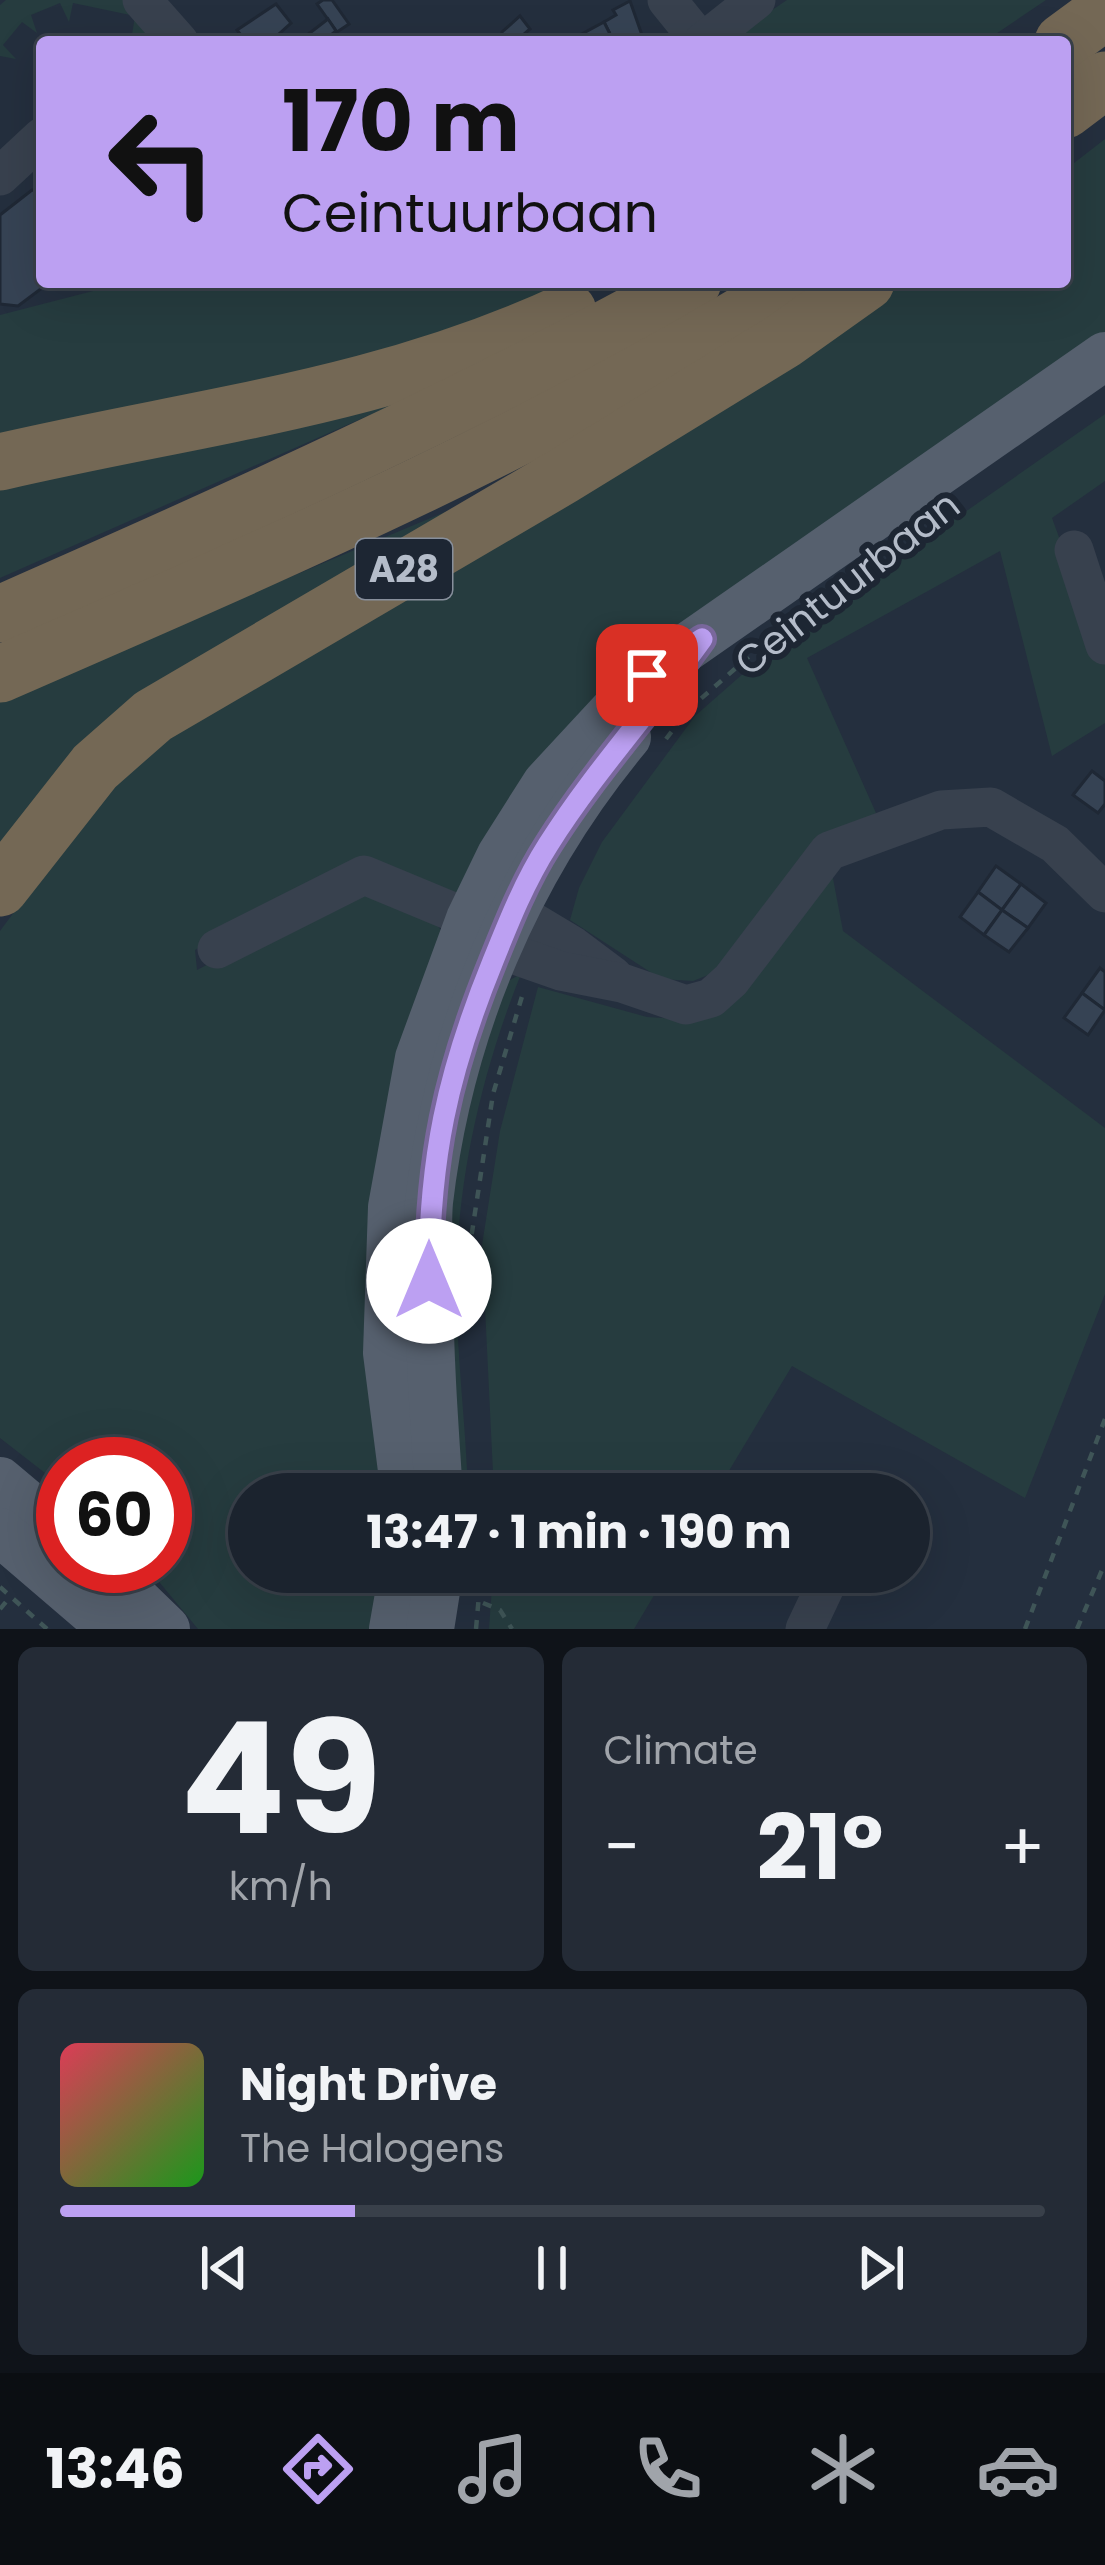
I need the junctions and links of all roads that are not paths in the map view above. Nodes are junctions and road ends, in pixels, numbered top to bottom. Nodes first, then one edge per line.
1 (667, 0) edge
2 (756, 0) edge
3 (1105, 11) edge
4 (697, 36) edge
5 (710, 36) edge
6 (1071, 36) edge
7 (1105, 80) edge
8 (1071, 106) edge
9 (36, 143) edge
10 (0, 176) edge
11 (613, 288) edge
12 (681, 288) edge
13 (785, 288) edge
14 (858, 288) edge
15 (1105, 356) edge
16 (0, 462) edge
17 (1074, 550) dead end
18 (0, 614) edge
19 (1105, 645) edge
20 (0, 674) edge
21 (0, 888) edge
22 (1105, 893) edge
23 (504, 935) junction
24 (217, 949) dead end
25 (622, 982) junction
26 (402, 1473) edge
27 (437, 1473) edge
28 (0, 1480) edge
29 (36, 1511) edge
30 (0, 1532) edge
31 (129, 1593) edge
32 (400, 1593) edge
33 (436, 1593) edge
34 (822, 1593) edge
35 (113, 1629) edge
36 (166, 1629) edge
37 (393, 1629) edge
38 (430, 1629) edge
39 (805, 1629) edge

1 - 4 street
2 - 5 street
3 - 6 highway
7 - 8 highway
9 - 10 street
11 - 16 highway
12 - 18 highway
13 - 20 highway, A28
14 - 21 highway, A28
15 - 23 main road, Ceintuurbaan
17 - 19 street
22 - 25 street
23 - 24 street
23 - 25 street
23 - 25 street
23 - 26 main road, Ceintuurbaan
23 - 27 main road, Ceintuurbaan
28 - 29 main road
30 - 35 main road
31 - 36 main road
32 - 37 main road
33 - 38 main road
34 - 39 street

